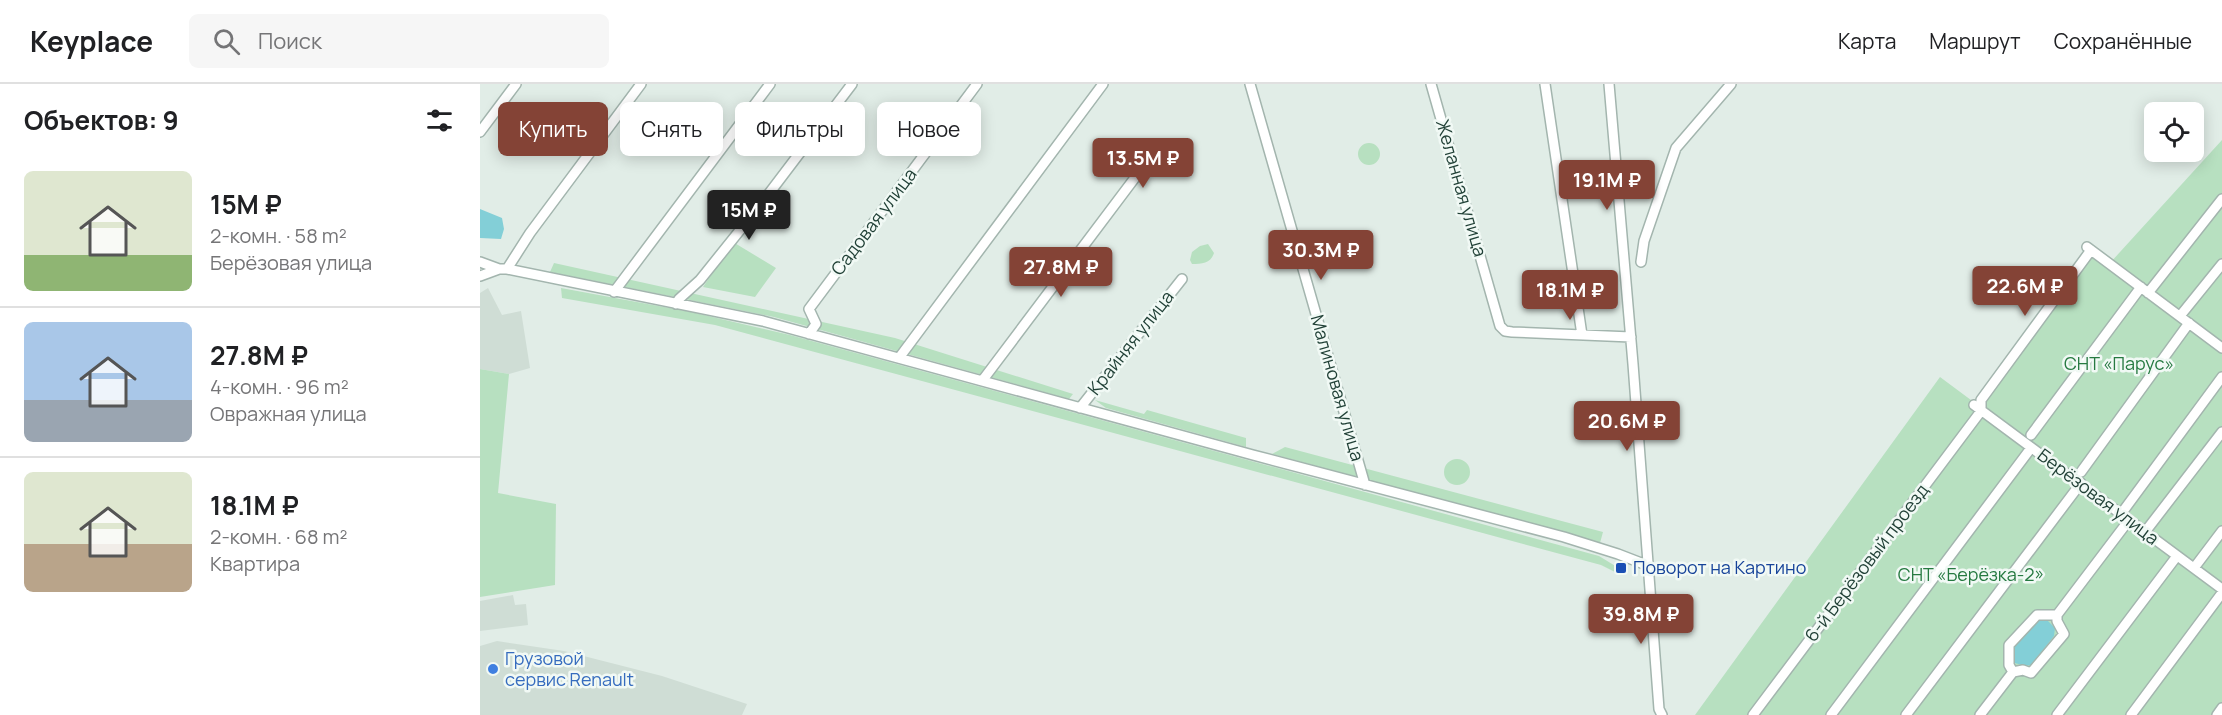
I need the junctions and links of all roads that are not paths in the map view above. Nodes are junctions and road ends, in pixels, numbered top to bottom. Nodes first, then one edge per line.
1 (516, 84) edge
2 (641, 84) edge
3 (770, 84) edge
4 (852, 84) edge
5 (977, 84) edge
6 (1103, 84) edge
7 (1250, 84) edge
8 (1431, 84) edge
9 (1545, 84) edge
10 (1609, 84) edge
11 (1731, 84) edge
12 (480, 132) edge
13 (1146, 163) dead end
14 (2222, 199) edge
15 (480, 262) edge
16 (1641, 262) dead end
17 (2222, 264) edge
18 (503, 269) junction
19 (480, 276) edge
20 (1182, 279) dead end
21 (2145, 290) junction
22 (614, 292) junction
23 (676, 304) junction
24 (2180, 316) junction
25 (2188, 323) junction
26 (2222, 333) edge
27 (809, 334) junction
28 (1582, 335) junction
29 (1631, 337) junction
30 (2218, 345) edge
31 (899, 358) junction
32 (2222, 377) edge
33 (982, 381) junction
34 (1979, 405) junction
35 (1080, 408) junction
36 (2222, 432) edge
37 (2031, 435) dead end
38 (2031, 448) junction
39 (2081, 472) dead end
40 (2081, 483) junction
41 (1365, 485) junction
42 (2125, 517) junction
43 (2222, 531) edge
44 (2145, 532) junction
45 (2176, 555) junction
46 (1649, 566) junction
47 (2194, 568) junction
48 (2222, 591) edge
49 (2057, 615) junction
50 (2013, 672) junction
51 (2222, 708) edge
52 (1662, 715) edge
53 (1753, 715) edge
54 (1831, 715) edge
55 (1906, 715) edge
56 (1980, 715) edge
57 (2057, 715) edge
58 (2131, 715) edge
59 (2217, 715) edge

1 - 12 street
2 - 18 street
3 - 22 street
4 - 23 street
5 - 27 street, Садовая улица
6 - 31 street
7 - 41 street, Малиновая улица
8 - 28 street, Желанная улица
9 - 28 street
10 - 29 street
11 - 16 street
13 - 33 street
14 - 21 street
15 - 18 street
17 - 24 street
18 - 19 street
18 - 22 street
20 - 35 street, Крайняя улица
21 - 24 street
21 - 34 street, 6-й Берёзовый проезд
21 - 37 street
22 - 23 street
23 - 27 street
24 - 25 street
25 - 30 street
25 - 39 street
26 - 30 street
27 - 31 street
28 - 29 street
29 - 46 street
31 - 33 street
32 - 42 street
33 - 35 street
34 - 38 street, Берёзовая улица
34 - 53 street, 6-й Берёзовый проезд
35 - 41 street
36 - 44 street
38 - 40 street, Берёзовая улица
38 - 54 street
40 - 42 street, Берёзовая улица
40 - 55 street
41 - 46 street
42 - 44 street, Берёзовая улица
42 - 49 street
43 - 47 street
44 - 45 street, Берёзовая улица
45 - 47 street, Берёзовая улица
45 - 57 street
46 - 52 street
47 - 48 street, Берёзовая улица
48 - 58 street
49 - 50 street
49 - 50 street
50 - 56 street
51 - 59 street

